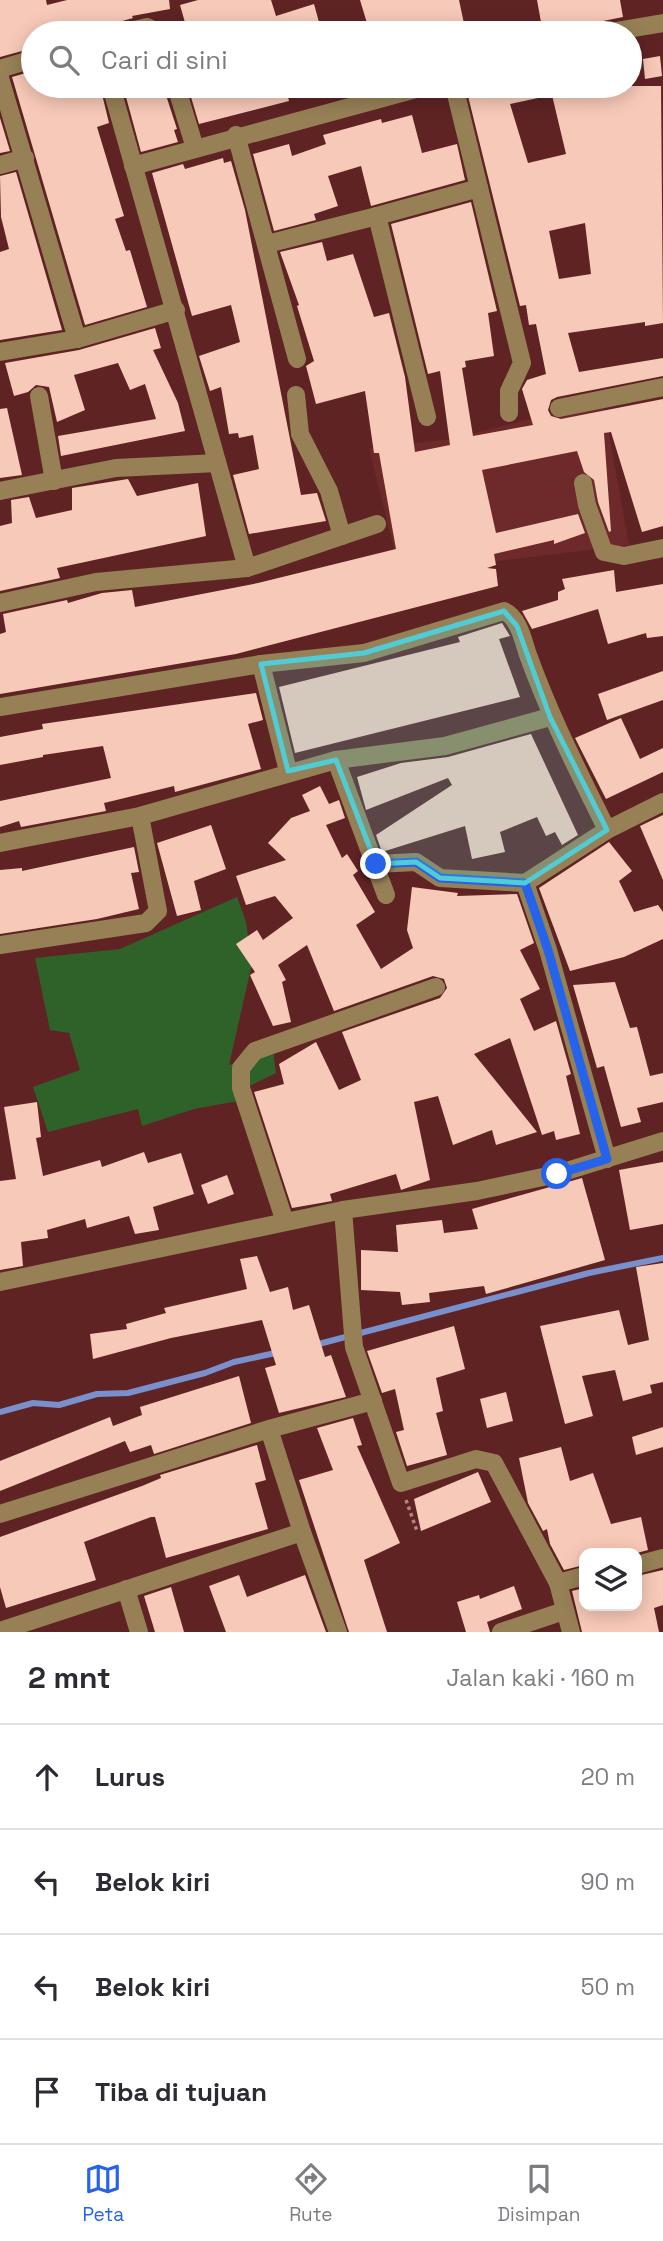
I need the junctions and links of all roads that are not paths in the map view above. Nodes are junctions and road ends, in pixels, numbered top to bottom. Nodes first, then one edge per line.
1 (663, 23) edge
2 (642, 27) edge
3 (21, 63) edge
4 (0, 69) edge
5 (0, 78) edge
6 (114, 98) edge
7 (180, 98) edge
8 (380, 98) edge
9 (457, 98) edge
10 (236, 135) junction
11 (195, 148) junction
12 (25, 158) junction
13 (0, 165) edge
14 (134, 166) junction
15 (479, 188) junction
16 (377, 216) junction
17 (267, 244) junction
18 (176, 310) junction
19 (77, 339) junction
20 (0, 352) edge
21 (297, 359) dead end
22 (663, 387) edge
23 (296, 395) dead end
24 (39, 396) dead end
25 (559, 408) dead end
26 (509, 413) dead end
27 (427, 417) dead end
28 (217, 463) junction
29 (54, 481) junction
30 (583, 483) dead end
31 (0, 491) edge
32 (377, 524) dead end
33 (342, 536) junction
34 (663, 548) edge
35 (247, 568) junction
36 (0, 603) edge
37 (261, 664) junction
38 (0, 707) edge
39 (550, 717) junction
40 (336, 760) junction
41 (288, 771) junction
42 (663, 803) edge
43 (140, 816) junction
44 (607, 830) junction
45 (0, 844) edge
46 (376, 864) junction
47 (525, 883) junction
48 (386, 895) dead end
49 (0, 945) edge
50 (436, 987) dead end
51 (663, 1141) edge
52 (607, 1159) junction
53 (343, 1210) junction
54 (285, 1222) junction
55 (0, 1282) edge
56 (373, 1401) junction
57 (269, 1429) junction
58 (0, 1514) edge
59 (302, 1532) junction
60 (663, 1558) edge
61 (642, 1564) edge
62 (579, 1577) edge
63 (558, 1583) junction
64 (126, 1589) junction
65 (565, 1611) junction
66 (2, 1629) edge
67 (138, 1632) edge
68 (338, 1632) edge
69 (501, 1632) edge
70 (571, 1632) edge

1 - 2 street
3 - 4 street
5 - 12 street
6 - 14 street
7 - 11 street
8 - 10 street
9 - 15 street
10 - 11 street
10 - 17 street
11 - 14 street
12 - 13 street
12 - 19 street
14 - 18 street
15 - 16 street
15 - 26 street
16 - 17 street
16 - 27 street
17 - 21 street
18 - 19 street
18 - 28 street
19 - 20 street
22 - 25 street
23 - 33 street
24 - 29 street
28 - 29 street
28 - 35 street
29 - 31 street
30 - 34 street
32 - 33 street
33 - 35 street
35 - 36 street
37 - 38 street
37 - 39 street
37 - 41 street
39 - 40 street
39 - 44 street
40 - 41 street
40 - 46 street
41 - 43 street
42 - 44 street
43 - 45 street
43 - 49 street
44 - 47 street
46 - 47 street
46 - 48 street
47 - 52 street
50 - 54 street
51 - 52 street
52 - 53 street
53 - 54 street
53 - 56 street
54 - 55 street
56 - 57 street
56 - 63 street
57 - 58 street
57 - 59 street
59 - 64 street
59 - 68 street
60 - 61 street
62 - 63 street
63 - 65 street
64 - 66 street
64 - 67 street
65 - 69 street
65 - 70 street

